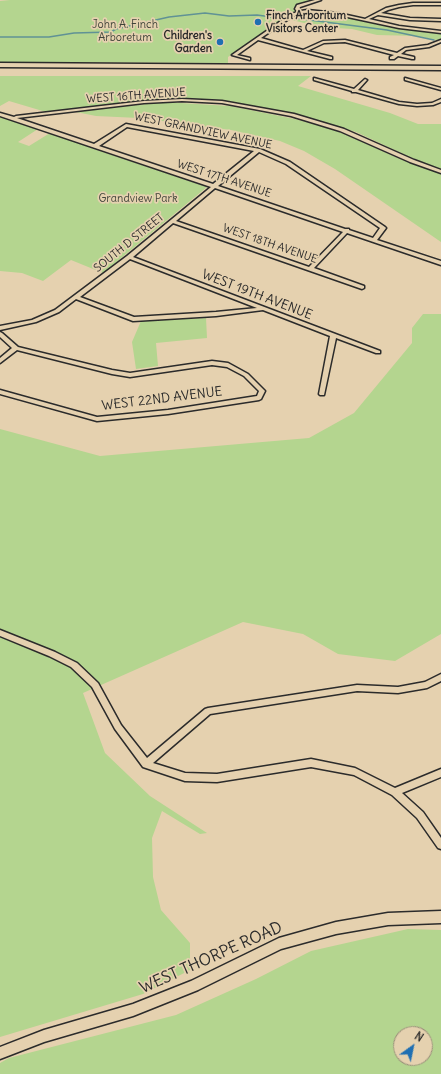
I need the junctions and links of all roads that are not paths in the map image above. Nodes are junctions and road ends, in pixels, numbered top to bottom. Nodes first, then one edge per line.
1 (319, 0) edge
2 (441, 4) edge
3 (300, 12) junction
4 (377, 14) junction
5 (365, 20) junction
6 (441, 20) edge
7 (441, 32) edge
8 (258, 39) junction
9 (441, 41) edge
10 (439, 44) edge
11 (303, 51) junction
12 (398, 53) junction
13 (330, 58) dead end
14 (392, 58) dead end
15 (412, 58) dead end
16 (248, 59) dead end
17 (0, 65) edge
18 (441, 68) edge
19 (0, 72) edge
20 (441, 72) edge
21 (316, 79) dead end
22 (407, 79) dead end
23 (365, 80) dead end
24 (441, 89) edge
25 (354, 91) junction
26 (441, 100) edge
27 (0, 114) edge
28 (14, 118) junction
29 (95, 146) junction
30 (258, 150) junction
31 (441, 172) edge
32 (214, 186) junction
33 (172, 221) junction
34 (347, 230) junction
35 (374, 240) junction
36 (129, 257) junction
37 (441, 263) edge
38 (310, 269) junction
39 (362, 287) dead end
40 (76, 297) junction
41 (263, 309) junction
42 (0, 328) edge
43 (0, 334) edge
44 (333, 336) junction
45 (16, 348) junction
46 (378, 352) dead end
47 (0, 361) edge
48 (0, 392) edge
49 (322, 394) dead end
50 (0, 633) edge
51 (441, 677) edge
52 (146, 764) junction
53 (441, 773) edge
54 (395, 792) junction
55 (441, 845) edge
56 (441, 917) edge
57 (0, 1053) edge

1 - 3 street
2 - 4 street
3 - 5 street
3 - 8 street
4 - 5 street
4 - 6 street
5 - 7 street
8 - 11 street
8 - 16 street
9 - 10 street
10 - 12 street
11 - 12 street
11 - 13 street
12 - 14 street
12 - 15 street
17 - 18 highway
19 - 20 highway
21 - 25 street
22 - 24 street
23 - 25 street
25 - 26 street
27 - 28 street, WEST 17TH AVENUE
28 - 29 street, WEST 17TH AVENUE
28 - 31 street, WEST 16TH AVENUE
29 - 30 street, WEST GRANDVIEW AVENUE
29 - 32 street, WEST 17TH AVENUE
30 - 32 street, SOUTH D STREET
30 - 35 street, WEST GRANDVIEW AVENUE
32 - 33 street, SOUTH D STREET
32 - 34 street, WEST 17TH AVENUE
33 - 36 street, SOUTH D STREET
33 - 38 street, WEST 18TH AVENUE
34 - 35 street, WEST 17TH AVENUE
34 - 38 street
35 - 37 street, WEST 17TH AVENUE
36 - 40 street, SOUTH D STREET
36 - 41 street, WEST 19TH AVENUE
38 - 39 street, WEST 18TH AVENUE
40 - 41 street
40 - 42 street, SOUTH D STREET
41 - 44 street, WEST 19TH AVENUE
43 - 45 street
44 - 46 street, WEST 19TH AVENUE
44 - 49 street
45 - 47 street
45 - 48 street, WEST 22ND AVENUE
50 - 52 street
51 - 52 street
52 - 54 street
53 - 54 street
54 - 55 street
56 - 57 street, WEST THORPE ROAD

